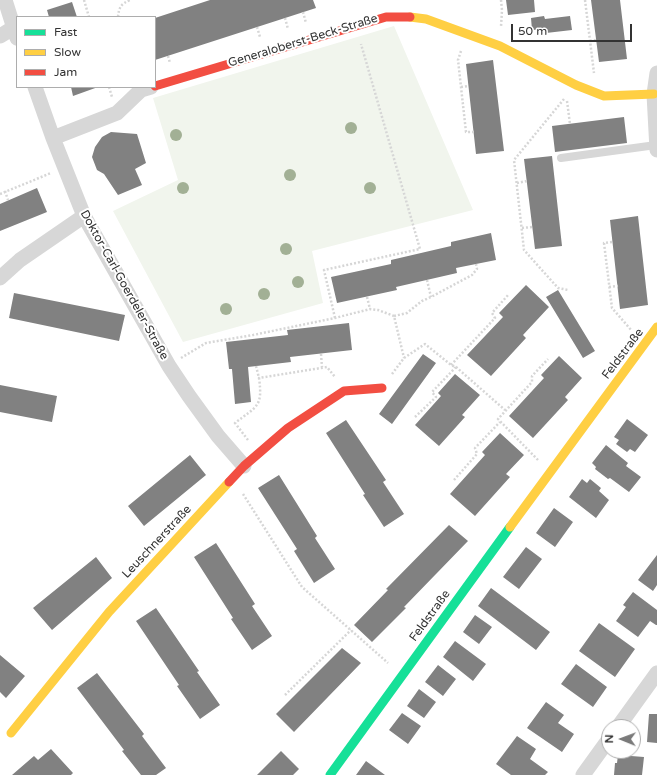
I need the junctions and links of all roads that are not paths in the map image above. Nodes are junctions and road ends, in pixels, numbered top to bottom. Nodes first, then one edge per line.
1 (5, 0) edge
2 (15, 33) edge
3 (0, 36) edge
4 (657, 73) edge
5 (156, 86) edge
6 (35, 88) edge
7 (148, 88) edge
8 (654, 94) junction
9 (53, 138) junction
10 (657, 148) edge
11 (561, 158) dead end
12 (84, 216) junction
13 (0, 278) edge
14 (657, 327) edge
15 (382, 388) road end
16 (244, 466) junction
17 (657, 673) edge
18 (624, 719) edge
19 (10, 734) dead end
20 (601, 750) edge
21 (330, 775) edge
22 (583, 775) edge

1 - 2 street
2 - 3 street
4 - 8 street
5 - 8 street, Generaloberst-Beck-Straße
6 - 9 street, Doktor-Carl-Goerdeler-Straße
7 - 9 street
8 - 10 street
9 - 12 street, Doktor-Carl-Goerdeler-Straße
10 - 11 lane
12 - 13 street
12 - 16 street, Doktor-Carl-Goerdeler-Straße
14 - 21 street, Feldstraße
15 - 16 street, Leuschnerstraße
16 - 19 street, Leuschnerstraße
17 - 18 street
20 - 22 street

